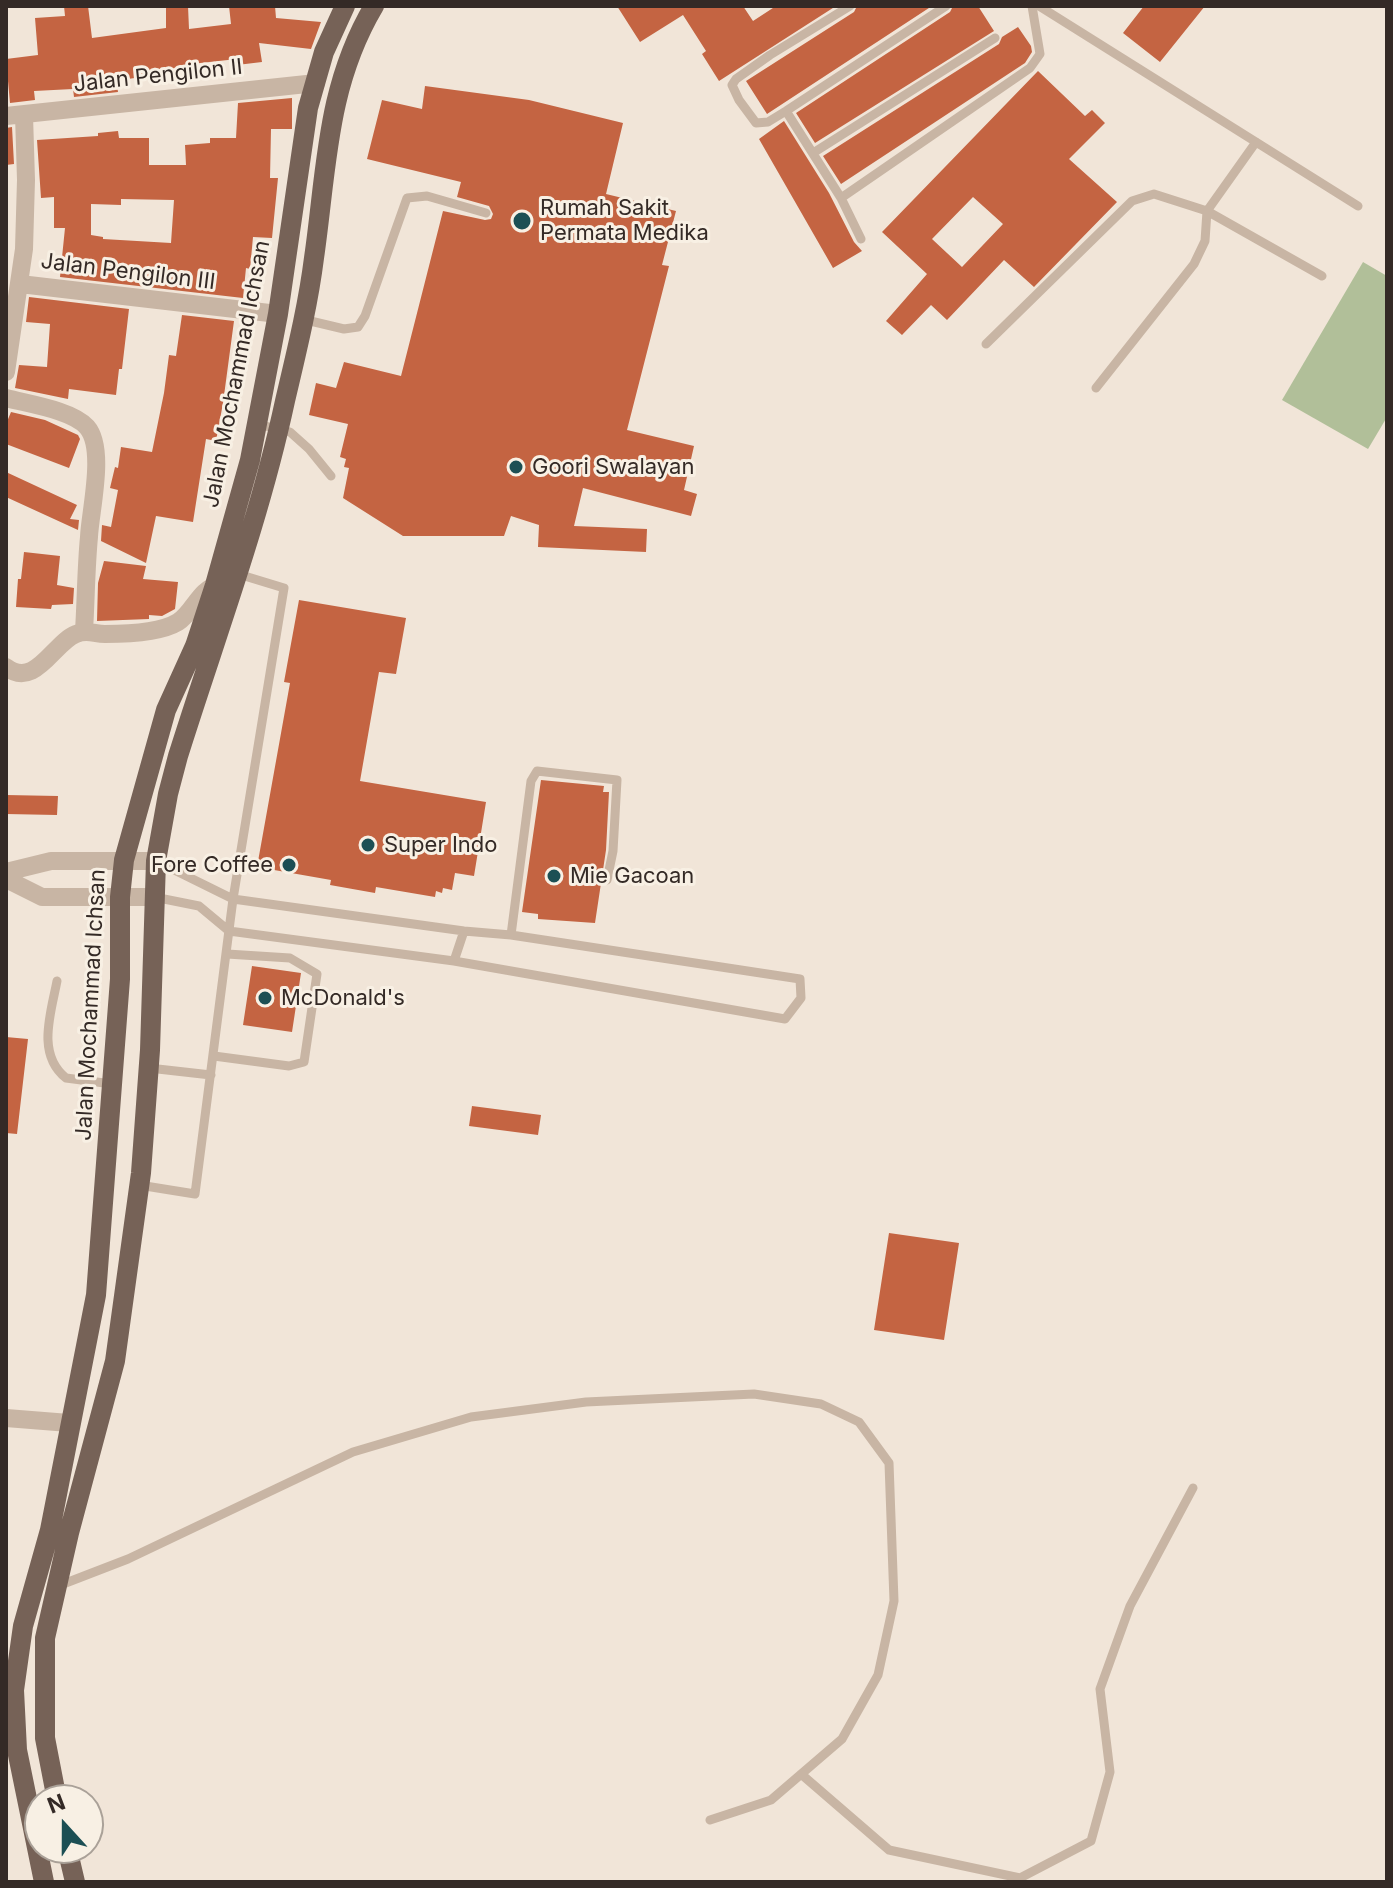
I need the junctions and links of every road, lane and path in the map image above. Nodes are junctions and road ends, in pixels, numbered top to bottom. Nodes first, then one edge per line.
1 (345, 6) edge
2 (374, 6) edge
3 (850, 6) edge
4 (946, 6) edge
5 (1032, 6) edge
6 (1039, 6) edge
7 (995, 38) dead end
8 (316, 83) junction
9 (786, 111) junction
10 (15, 115) edge
11 (1256, 142) junction
12 (813, 153) junction
13 (841, 198) junction
14 (1358, 206) dead end
15 (1207, 211) junction
16 (486, 213) dead end
17 (861, 239) dead end
18 (1322, 276) dead end
19 (20, 284) junction
20 (278, 314) junction
21 (302, 319) junction
22 (986, 344) dead end
23 (6, 372) edge
24 (1096, 388) dead end
25 (6, 398) edge
26 (257, 424) junction
27 (278, 429) junction
28 (331, 476) dead end
29 (226, 579) junction
30 (84, 631) junction
31 (6, 649) edge
32 (8, 669) edge
33 (124, 860) junction
34 (156, 861) junction
35 (6, 872) edge
36 (6, 879) edge
37 (607, 880) dead end
38 (120, 897) junction
39 (153, 897) junction
40 (233, 899) junction
41 (229, 931) junction
42 (464, 931) junction
43 (511, 935) junction
44 (227, 954) junction
45 (454, 961) junction
46 (57, 981) dead end
47 (214, 1056) junction
48 (149, 1068) junction
49 (211, 1075) junction
50 (112, 1084) junction
51 (139, 1185) junction
52 (83, 1358) junction
53 (115, 1361) junction
54 (6, 1418) edge
55 (69, 1423) junction
56 (1193, 1488) dead end
57 (58, 1586) junction
58 (801, 1774) junction
59 (54, 1784) edge
60 (710, 1820) dead end
61 (44, 1882) edge

1 - 8 main road, Jalan Mochammad Ichsan
2 - 21 main road, Jalan Mochammad Ichsan
3 - 9 lane
4 - 9 lane
5 - 13 lane
6 - 11 lane
7 - 12 lane
8 - 10 street, Jalan Pengilon II
8 - 20 main road, Jalan Mochammad Ichsan
9 - 12 lane
10 - 19 street
11 - 14 lane
11 - 15 lane
12 - 13 lane
13 - 17 lane
15 - 18 lane
15 - 22 lane
15 - 24 lane
16 - 21 lane
19 - 20 street, Jalan Pengilon III
19 - 23 street
20 - 21 main road
20 - 26 main road, Jalan Mochammad Ichsan
21 - 27 main road, Jalan Mochammad Ichsan
25 - 30 street
26 - 27 lane
26 - 29 main road, Jalan Mochammad Ichsan
27 - 28 lane
27 - 29 main road, Jalan Mochammad Ichsan
29 - 30 street
29 - 33 main road, Jalan Mochammad Ichsan
29 - 34 main road, Jalan Mochammad Ichsan
29 - 40 lane
30 - 32 street
31 - 32 street
33 - 34 street
33 - 35 street
33 - 38 main road, Jalan Mochammad Ichsan
34 - 39 main road, Jalan Mochammad Ichsan
34 - 40 lane
36 - 38 street
37 - 43 lane
38 - 39 street
38 - 50 main road, Jalan Mochammad Ichsan
39 - 41 lane
39 - 48 main road, Jalan Mochammad Ichsan
40 - 41 lane
40 - 42 lane
41 - 44 lane
41 - 45 lane
42 - 43 lane
42 - 45 lane
43 - 45 lane
44 - 47 lane
44 - 47 lane
46 - 50 lane
47 - 49 lane
48 - 49 lane
48 - 51 main road, Jalan Mochammad Ichsan
49 - 51 lane
50 - 52 main road, Jalan Mochammad Ichsan
51 - 53 main road, Jalan Mochammad Ichsan
52 - 53 main road
52 - 55 main road, Jalan Mochammad Ichsan
53 - 57 main road, Jalan Mochammad Ichsan
54 - 55 street
55 - 61 main road, Jalan Mochammad Ichsan
56 - 58 lane
57 - 58 lane
57 - 59 main road, Jalan Mochammad Ichsan
58 - 60 lane

